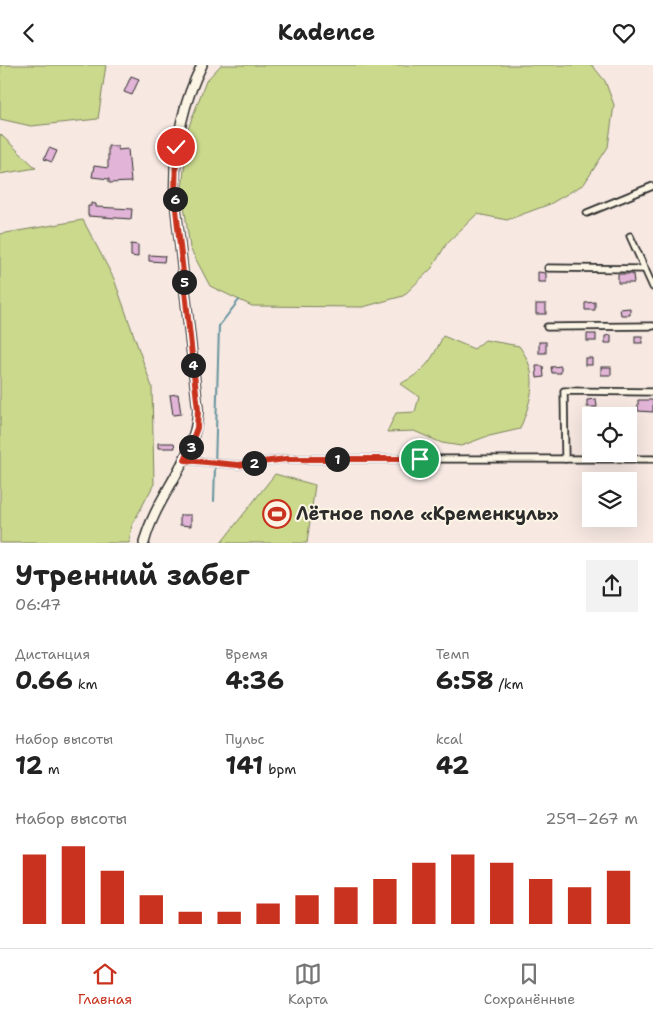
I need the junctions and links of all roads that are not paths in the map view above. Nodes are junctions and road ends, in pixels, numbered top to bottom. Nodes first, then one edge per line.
1 (202, 65) edge
2 (653, 186) edge
3 (588, 213) dead end
4 (630, 236) dead end
5 (548, 267) dead end
6 (645, 269) junction
7 (653, 287) edge
8 (653, 326) edge
9 (547, 327) dead end
10 (653, 392) edge
11 (565, 459) junction
12 (653, 459) edge
13 (185, 460) junction
14 (144, 543) edge

1 - 13 street
2 - 3 street
4 - 6 street
5 - 6 street
6 - 7 street
8 - 9 street
10 - 11 street
11 - 12 street
11 - 13 street
13 - 14 street

